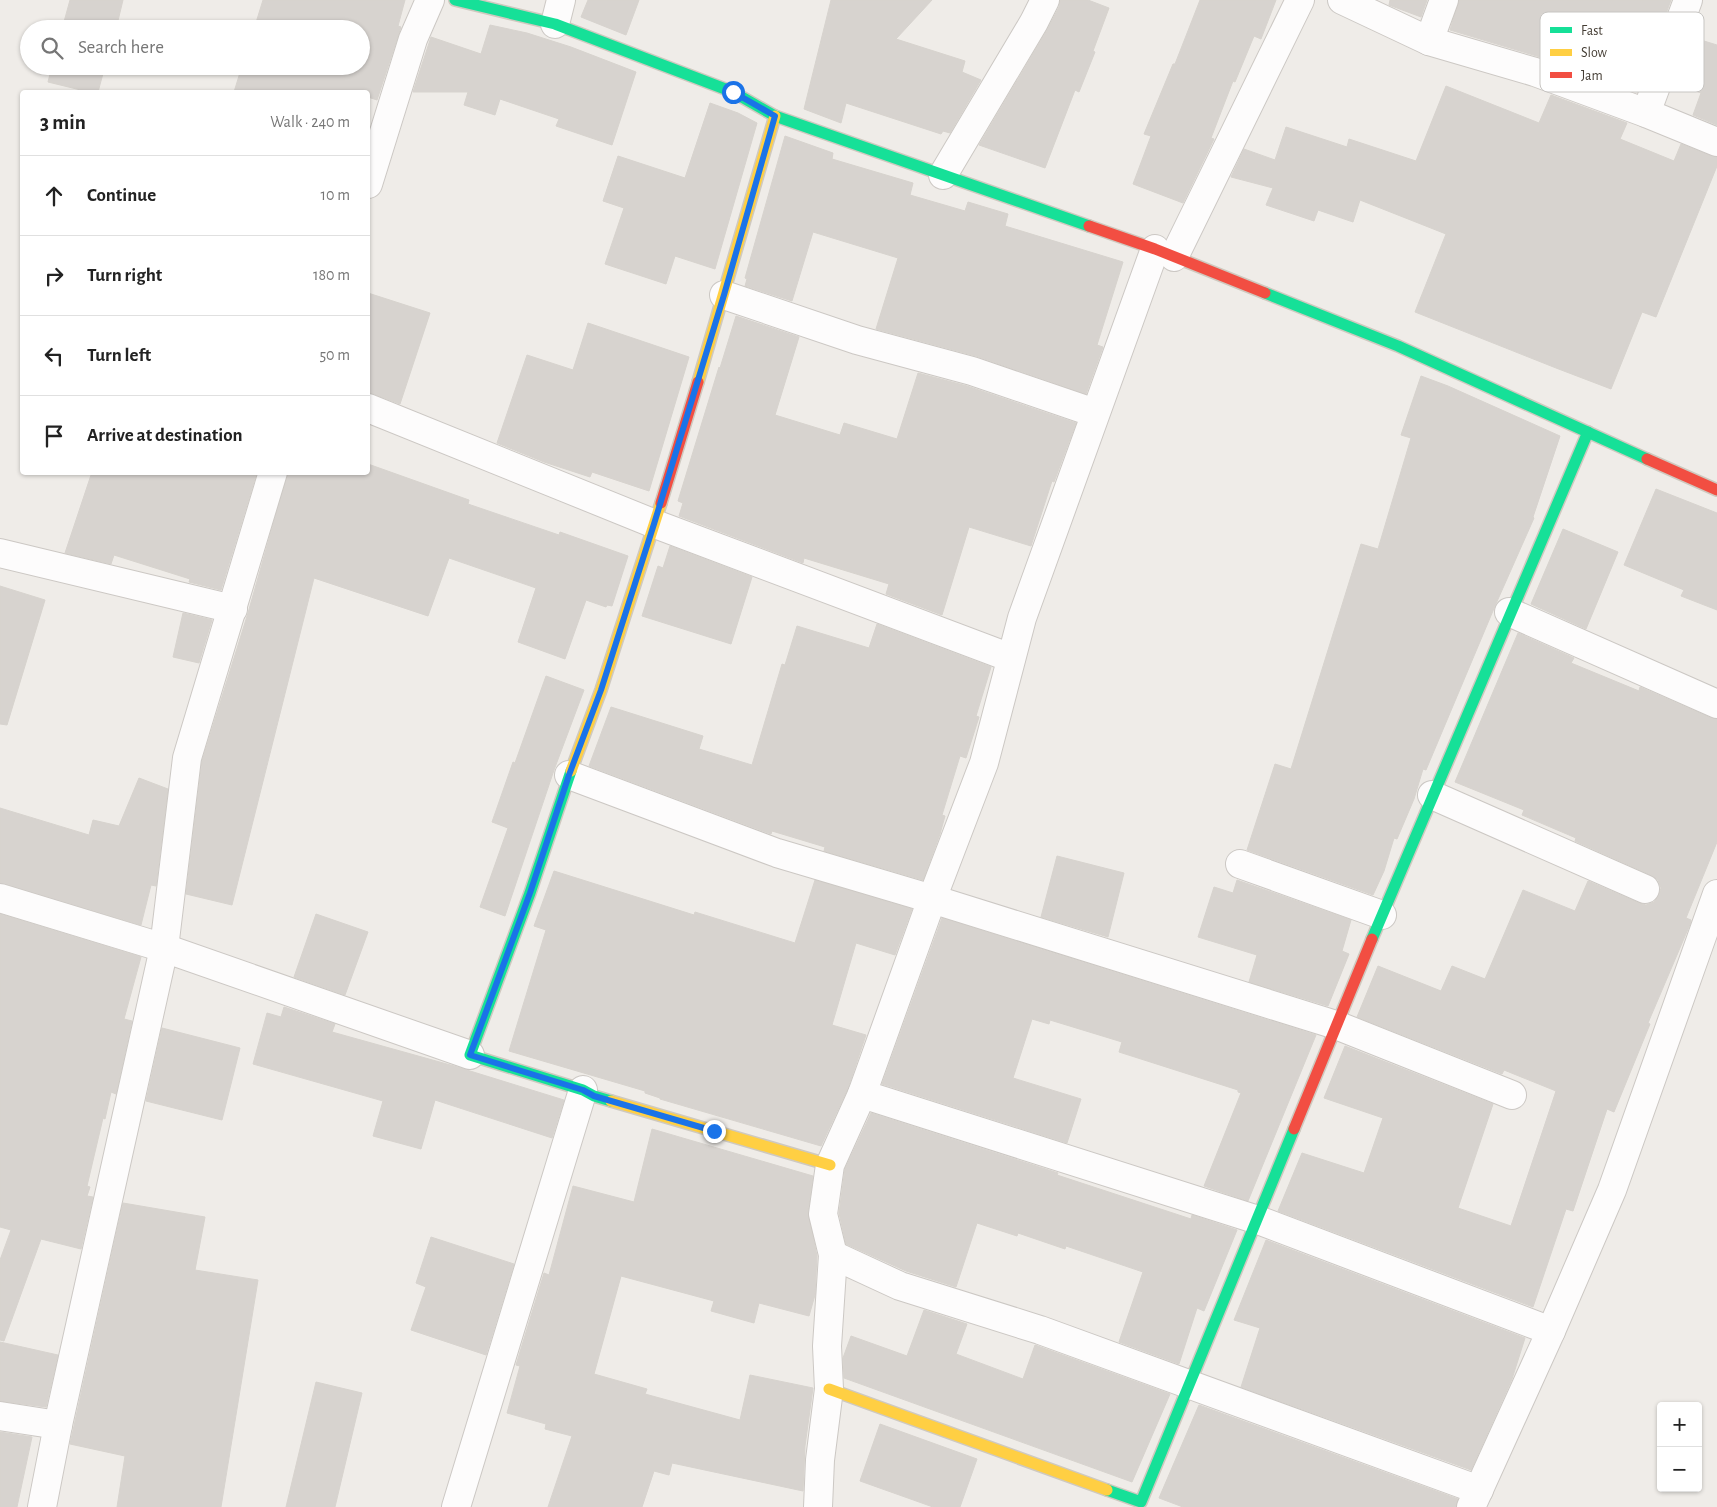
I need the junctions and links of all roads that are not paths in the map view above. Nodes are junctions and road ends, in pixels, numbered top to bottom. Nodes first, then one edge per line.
1 (430, 0) edge
2 (455, 0) edge
3 (1044, 0) edge
4 (1300, 0) edge
5 (1342, 0) edge
6 (1444, 0) edge
7 (1688, 0) edge
8 (558, 12) edge
9 (1684, 12) edge
10 (1429, 41) junction
11 (1540, 74) edge
12 (1589, 92) edge
13 (1654, 92) edge
14 (1646, 113) junction
15 (775, 116) junction
16 (1717, 142) edge
17 (943, 175) junction
18 (370, 178) edge
19 (1165, 253) junction
20 (724, 295) junction
21 (370, 409) edge
22 (1095, 413) junction
23 (1588, 432) junction
24 (272, 475) edge
25 (1717, 490) edge
26 (654, 524) junction
27 (0, 553) edge
28 (233, 609) junction
29 (1509, 612) junction
30 (1011, 658) junction
31 (1717, 704) edge
32 (569, 775) junction
33 (1432, 795) junction
34 (1240, 864) dead end
35 (1645, 889) dead end
36 (1717, 894) edge
37 (0, 898) edge
38 (932, 900) junction
39 (1382, 915) junction
40 (164, 948) junction
41 (1336, 1025) junction
42 (470, 1055) junction
43 (583, 1090) junction
44 (862, 1094) junction
45 (1512, 1094) dead end
46 (830, 1165) junction
47 (1258, 1220) junction
48 (833, 1256) junction
49 (1551, 1332) junction
50 (1190, 1386) junction
51 (829, 1389) junction
52 (0, 1416) edge
53 (58, 1425) junction
54 (1475, 1499) edge
55 (1148, 1504) edge
56 (42, 1507) edge
57 (456, 1507) edge
58 (818, 1507) edge

1 - 18 street
2 - 8 street
3 - 17 street
4 - 19 street
5 - 10 street
6 - 10 street
7 - 9 street
8 - 15 street
10 - 11 street
12 - 14 street
13 - 14 street
14 - 16 street
15 - 17 street
15 - 20 street
17 - 19 street
19 - 22 street
19 - 23 street
20 - 22 street
20 - 26 street
21 - 26 street
22 - 30 street
23 - 25 street
23 - 29 street
24 - 28 street
26 - 30 street
26 - 32 street
27 - 28 street
28 - 40 street
29 - 31 street
29 - 33 street
30 - 38 street
32 - 38 street
32 - 42 street
33 - 35 street
33 - 39 street
34 - 39 street
36 - 49 street
37 - 40 street
38 - 41 street
38 - 44 street
39 - 41 street
40 - 42 street
40 - 53 street
41 - 45 street
41 - 47 street
42 - 43 street
43 - 46 street
43 - 57 street
44 - 46 street
44 - 47 street
46 - 48 street
47 - 49 street
47 - 50 street
48 - 50 street
48 - 51 street
49 - 54 street
50 - 54 street
50 - 55 street
51 - 55 street
51 - 58 street
52 - 53 street
53 - 56 street

